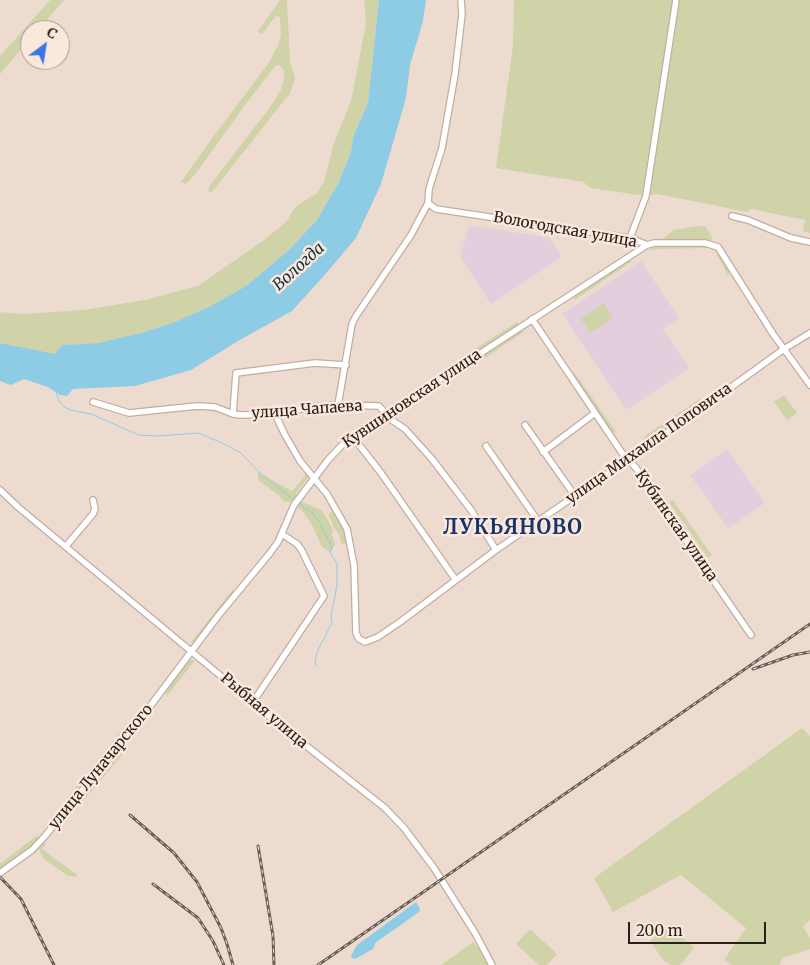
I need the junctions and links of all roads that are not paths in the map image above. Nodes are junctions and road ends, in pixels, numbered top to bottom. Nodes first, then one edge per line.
1 (461, 0) edge
2 (676, 0) edge
3 (428, 203) junction
4 (732, 216) dead end
5 (630, 238) junction
6 (810, 242) edge
7 (646, 245) junction
8 (532, 319) junction
9 (810, 333) edge
10 (784, 349) junction
11 (346, 365) junction
12 (810, 385) edge
13 (93, 402) dead end
14 (338, 405) junction
15 (233, 414) junction
16 (275, 414) junction
17 (387, 414) junction
18 (595, 414) junction
19 (525, 425) dead end
20 (353, 437) junction
21 (486, 446) dead end
22 (543, 452) junction
23 (628, 459) junction
24 (315, 478) junction
25 (0, 490) edge
26 (575, 496) junction
27 (93, 500) dead end
28 (538, 520) junction
29 (282, 534) junction
30 (66, 546) junction
31 (496, 550) junction
32 (455, 579) junction
33 (751, 635) dead end
34 (191, 651) junction
35 (253, 702) junction
36 (0, 873) edge
37 (492, 964) edge

1 - 3 street
2 - 5 street
3 - 5 street, Вологодская улица
3 - 11 street
4 - 6 street
5 - 7 street, Вологодская улица
7 - 8 street, Кувшиновская улица
7 - 10 street, Вологодская улица
8 - 17 street, Кувшиновская улица
8 - 18 street, Кубинская улица
9 - 10 street, улица Михаила Поповича
10 - 12 street, Вологодская улица
10 - 23 street, улица Михаила Поповича
11 - 14 street
11 - 15 street
13 - 15 street, улица Чапаева
14 - 16 street, улица Чапаева
14 - 17 street, улица Чапаева
15 - 16 street, улица Чапаева
16 - 24 street
17 - 20 street, Кувшиновская улица
17 - 31 street, улица Чапаева
18 - 22 street
18 - 23 street, Кубинская улица
19 - 22 street
20 - 24 street, Кувшиновская улица
20 - 32 street
21 - 28 street
22 - 26 street
23 - 26 street, улица Михаила Поповича
23 - 33 street, Кубинская улица
24 - 29 street, Кувшиновская улица
24 - 32 street, улица Михаила Поповича
25 - 30 street, Рыбная улица
26 - 28 street, улица Михаила Поповича
27 - 30 street
28 - 31 street, улица Михаила Поповича
29 - 34 street, Кувшиновская улица
29 - 35 street
30 - 34 street, Рыбная улица
31 - 32 street, улица Михаила Поповича
34 - 35 street, Рыбная улица
34 - 36 street, улица Луначарского
35 - 37 street, Рыбная улица

